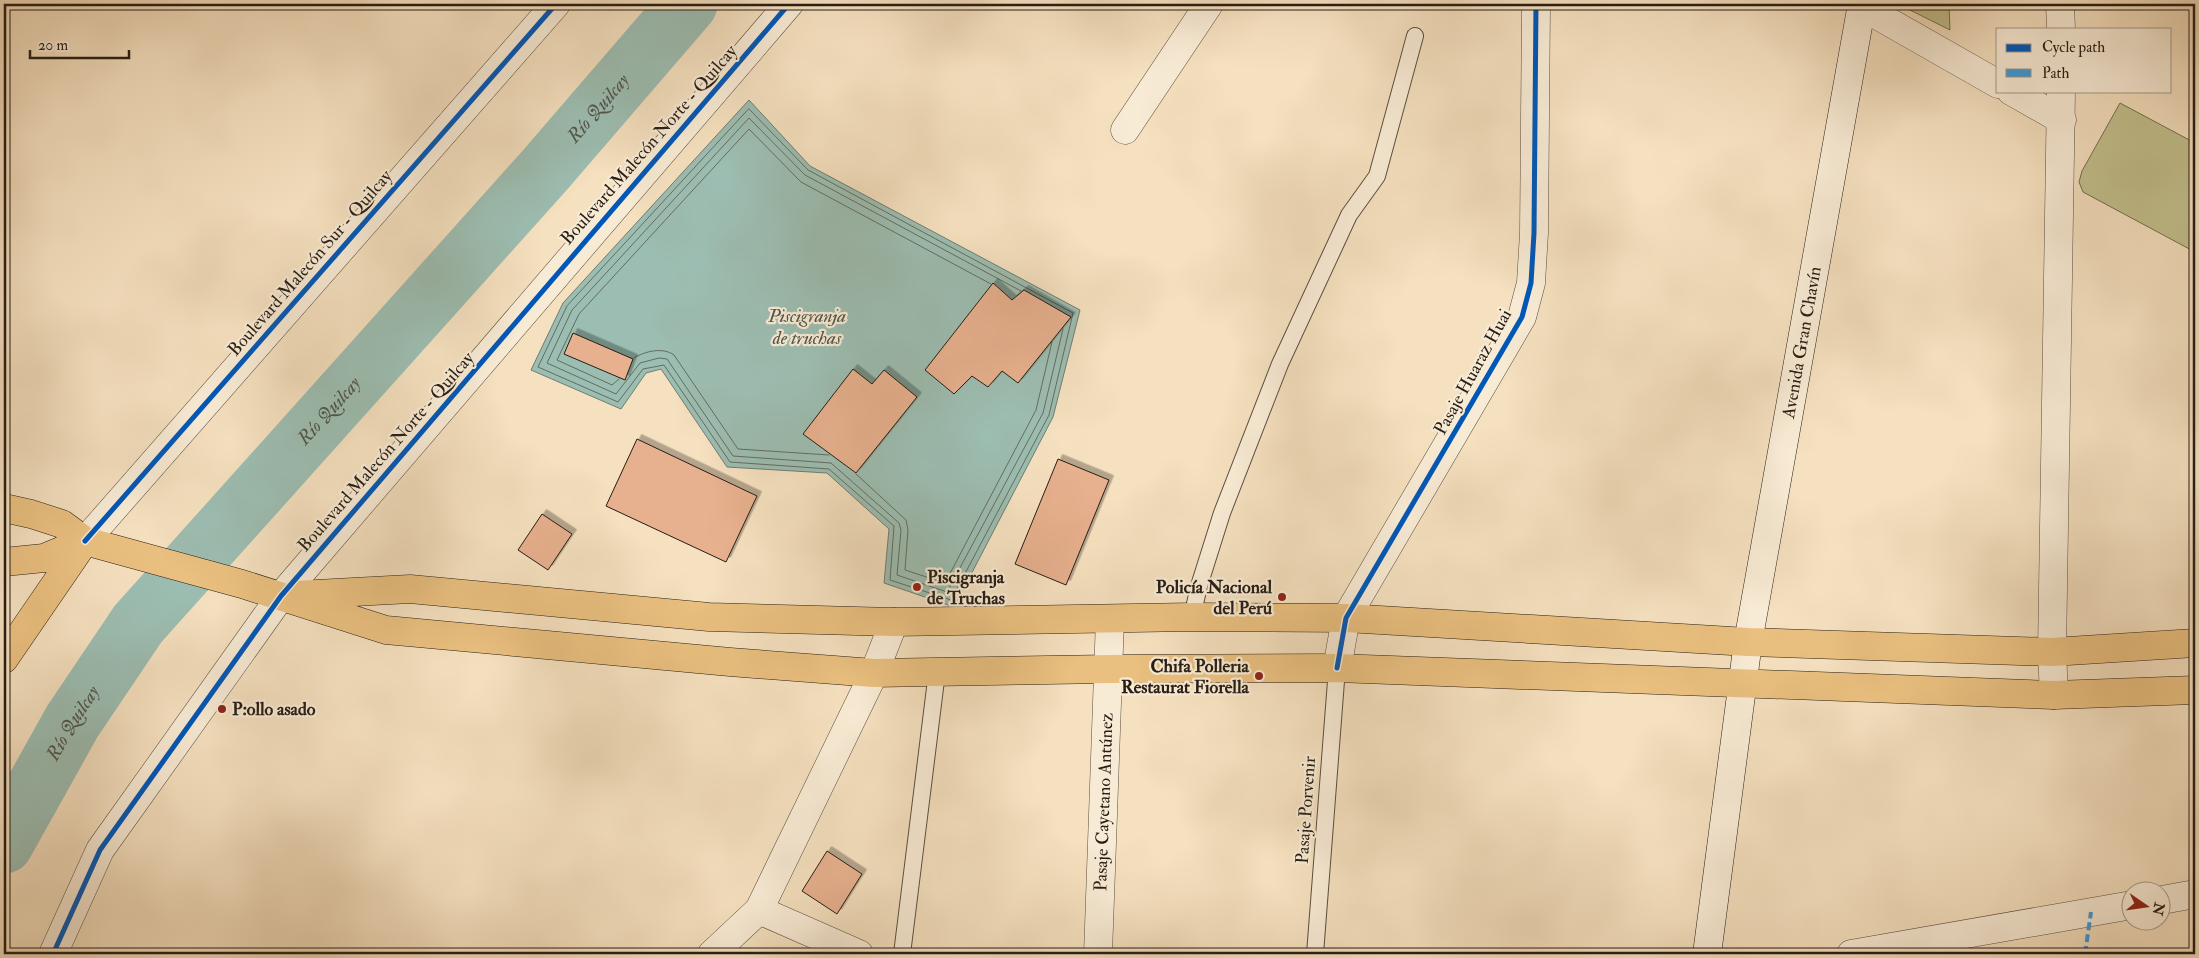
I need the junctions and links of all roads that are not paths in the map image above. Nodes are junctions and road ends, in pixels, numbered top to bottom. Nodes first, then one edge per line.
1 (556, 4) edge
2 (789, 4) edge
3 (1209, 4) edge
4 (1536, 4) edge
5 (2060, 4) edge
6 (1861, 5) edge
7 (2061, 28) edge
8 (1415, 36) dead end
9 (1996, 83) edge
10 (2013, 92) edge
11 (2061, 92) edge
12 (2062, 120) junction
13 (1125, 130) dead end
14 (4, 508) edge
15 (85, 541) junction
16 (4, 562) edge
17 (281, 596) junction
18 (1192, 617) junction
19 (1346, 618) junction
20 (1110, 619) junction
21 (894, 622) junction
22 (1748, 642) junction
23 (2195, 643) edge
24 (2052, 652) junction
25 (4, 660) edge
26 (1109, 668) junction
27 (1337, 668) junction
28 (937, 672) junction
29 (874, 673) junction
30 (1741, 682) junction
31 (2195, 690) edge
32 (2054, 695) junction
33 (2195, 894) edge
34 (2172, 898) edge
35 (2122, 907) edge
36 (759, 910) junction
37 (53, 954) edge
38 (712, 954) edge
39 (859, 954) edge
40 (902, 954) edge
41 (1098, 954) edge
42 (1315, 954) edge
43 (1707, 954) edge
44 (1851, 954) edge

1 - 15 street, Boulevard Malecón Sur - Quilcay
2 - 17 street, Boulevard Malecón Norte - Quilcay
3 - 13 street
4 - 19 street, Pasaje Huaraz Huai
5 - 7 street
6 - 9 street
6 - 22 street, Avenida Gran Chavín
8 - 18 lane
10 - 12 street
11 - 12 street
12 - 24 street
14 - 15 main road
15 - 16 main road
15 - 17 main road
15 - 25 main road, Boulevard Malecón Sur - Quilcay
17 - 21 main road
17 - 29 main road
17 - 37 street, Boulevard Malecón Norte - Quilcay
18 - 19 main road
18 - 20 main road
19 - 22 main road
19 - 27 street, Pasaje Huaraz Huai
20 - 21 main road
20 - 26 street, Pasaje Cayetano Antúnez
21 - 29 street
22 - 24 main road
22 - 30 street, Avenida Gran Chavín
23 - 24 main road
24 - 32 street
26 - 27 main road
26 - 28 main road
26 - 41 street, Pasaje Cayetano Antúnez
27 - 30 main road
27 - 42 lane, Pasaje Porvenir
28 - 29 main road
28 - 40 lane
29 - 36 street
30 - 32 main road
30 - 43 street, Avenida Gran Chavín
31 - 32 main road
33 - 34 street
35 - 44 street
36 - 38 street
36 - 39 street

